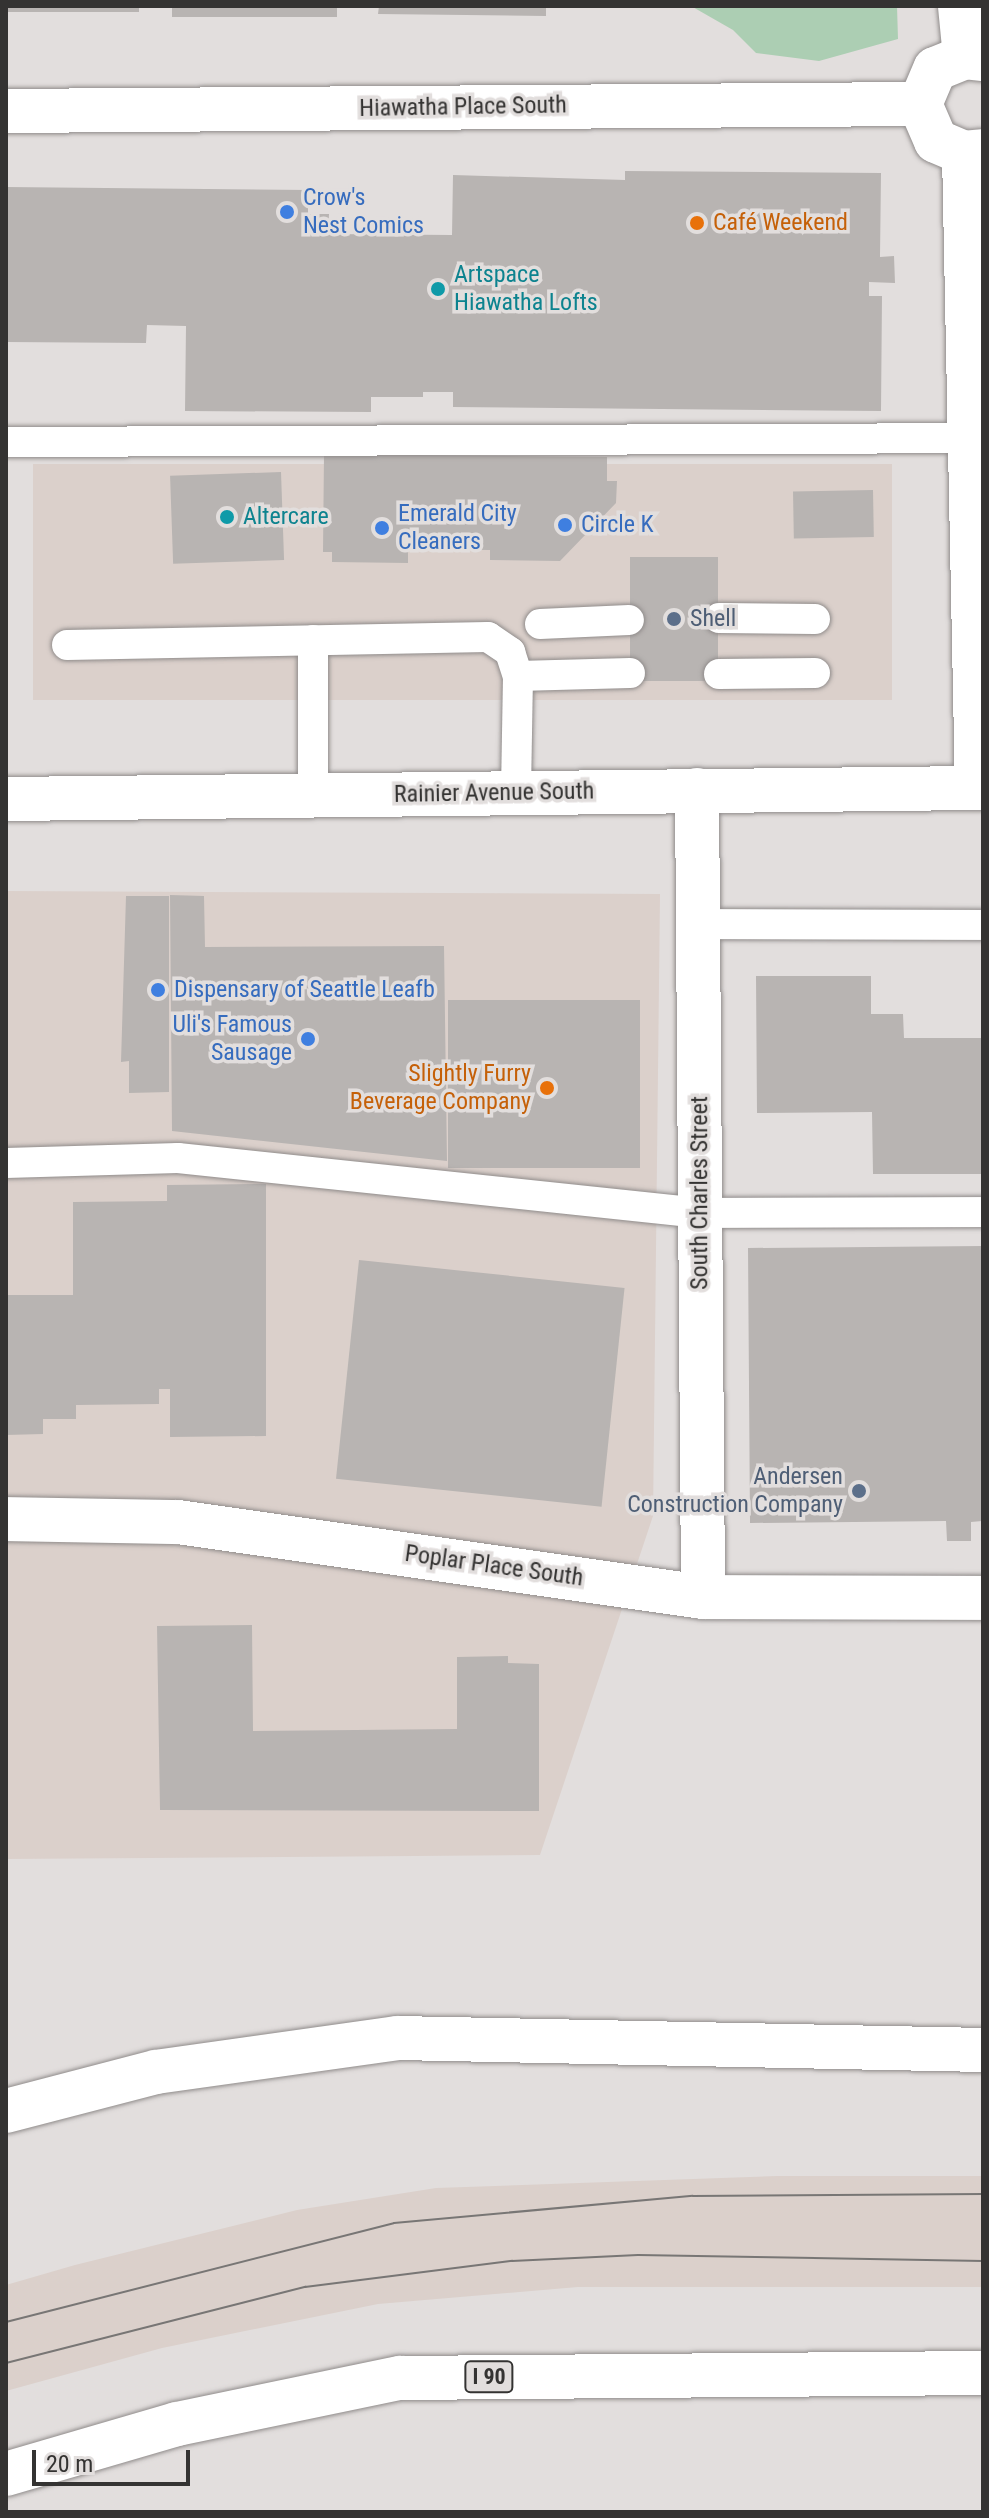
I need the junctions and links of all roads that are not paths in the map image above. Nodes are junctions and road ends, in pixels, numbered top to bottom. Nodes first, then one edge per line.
1 (960, 6) edge
2 (974, 58) edge
3 (920, 104) junction
4 (6, 111) edge
5 (974, 152) edge
6 (978, 438) edge
7 (6, 442) edge
8 (719, 618) dead end
9 (815, 619) dead end
10 (629, 620) dead end
11 (540, 624) dead end
12 (313, 640) junction
13 (67, 645) dead end
14 (630, 673) dead end
15 (815, 673) dead end
16 (719, 674) dead end
17 (518, 676) junction
18 (980, 788) edge
19 (697, 790) junction
20 (516, 792) junction
21 (313, 795) junction
22 (6, 799) edge
23 (698, 924) junction
24 (983, 925) edge
25 (6, 1163) edge
26 (983, 1212) edge
27 (700, 1213) junction
28 (6, 1519) edge
29 (703, 1597) junction
30 (983, 1598) edge
31 (983, 2050) edge
32 (6, 2111) edge
33 (983, 2373) edge
34 (6, 2474) edge

1 - 2 main road
2 - 3 main road
3 - 4 main road, Hiawatha Place South
3 - 5 main road
5 - 6 main road
6 - 7 lane
6 - 18 main road
8 - 9 lane
10 - 11 lane
12 - 13 lane
12 - 17 lane
12 - 21 lane
14 - 17 lane
15 - 16 lane
17 - 20 lane
18 - 19 main road, Rainier Avenue South
19 - 20 main road, Rainier Avenue South
19 - 23 main road, South Charles Street
20 - 21 main road, Rainier Avenue South
21 - 22 main road, Rainier Avenue South
23 - 24 lane
23 - 27 main road, South Charles Street
25 - 27 lane
26 - 27 lane
27 - 29 main road, South Charles Street
28 - 29 main road, Poplar Place South
29 - 30 main road, Poplar Place South
31 - 32 main road
33 - 34 main road, I 90

